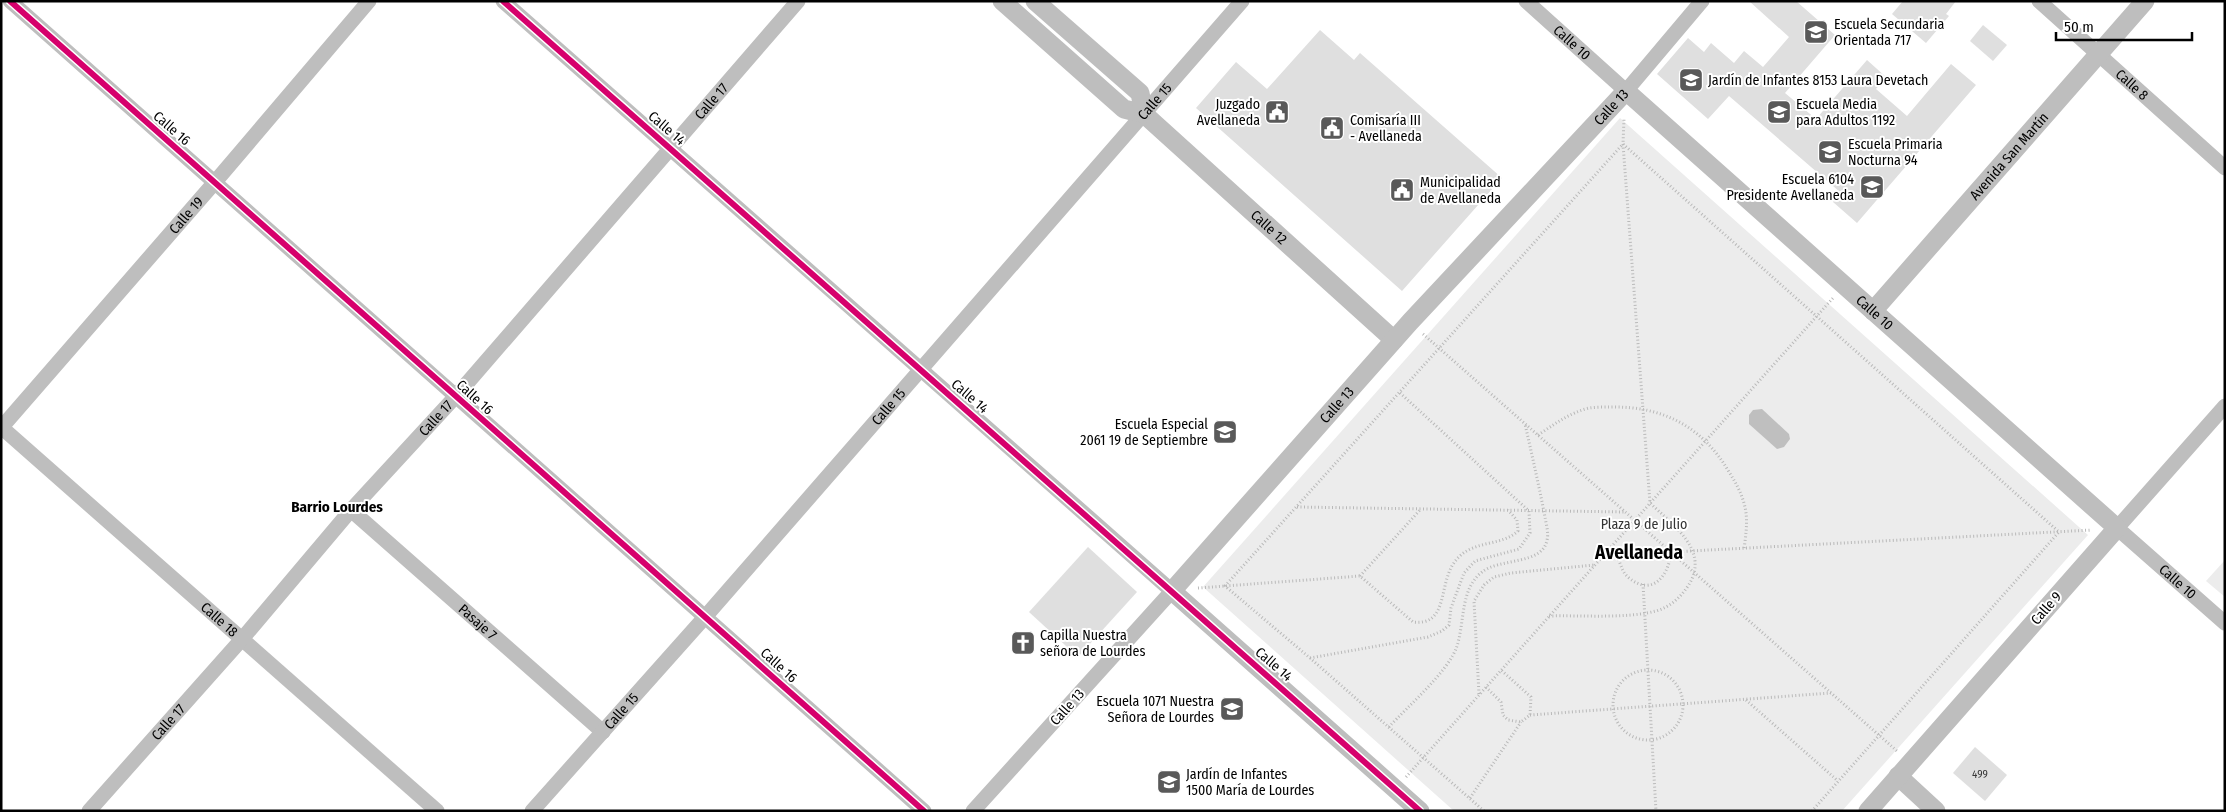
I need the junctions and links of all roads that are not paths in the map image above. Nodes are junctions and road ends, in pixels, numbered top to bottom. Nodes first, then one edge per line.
1 (10, 1) edge
2 (369, 1) edge
3 (504, 1) edge
4 (798, 1) edge
5 (1002, 1) edge
6 (1035, 1) edge
7 (1242, 1) edge
8 (1526, 1) edge
9 (1702, 1) edge
10 (2039, 1) edge
11 (2145, 1) edge
12 (2098, 54) junction
13 (1626, 91) junction
14 (1144, 114) junction
15 (671, 149) junction
16 (2225, 168) edge
17 (215, 182) junction
18 (1873, 311) junction
19 (1394, 340) junction
20 (921, 370) junction
21 (456, 396) junction
22 (2225, 406) edge
23 (1, 427) edge
24 (351, 510) junction
25 (2116, 528) junction
26 (1172, 591) junction
27 (705, 617) junction
28 (2225, 623) edge
29 (242, 638) junction
30 (603, 732) junction
31 (1904, 769) junction
32 (89, 811) edge
33 (437, 811) edge
34 (532, 811) edge
35 (924, 811) edge
36 (973, 811) edge
37 (1420, 811) edge
38 (1868, 811) edge
39 (1936, 811) edge

1 - 17 street, Calle 16
2 - 17 street, Calle 19
3 - 15 street, Calle 14
4 - 15 street, Calle 17
5 - 14 street, Calle 12
6 - 14 street
7 - 14 street, Calle 15
8 - 13 street, Calle 10
9 - 13 street, Calle 13
10 - 12 street, Calle 8
11 - 12 street, Avenida San Martín
12 - 16 street, Calle 8
12 - 18 street, Avenida San Martín
13 - 18 street, Calle 10
13 - 19 street, Calle 13
14 - 19 street, Calle 12
14 - 20 street, Calle 15
15 - 20 street, Calle 14
15 - 21 street, Calle 17
17 - 21 street, Calle 16
17 - 23 street, Calle 19
18 - 25 street, Calle 10
19 - 26 street, Calle 13
20 - 26 street, Calle 14
20 - 27 street, Calle 15
21 - 24 street, Calle 17
21 - 27 street, Calle 16
22 - 25 street, Calle 9
23 - 29 street, Calle 18
24 - 29 street, Calle 17
24 - 30 street, Pasaje 7
25 - 28 street, Calle 10
25 - 31 street, Calle 9
26 - 36 street, Calle 13
26 - 37 street, Calle 14
27 - 30 street, Calle 15
27 - 35 street, Calle 16
29 - 32 street, Calle 17
29 - 33 street, Calle 18
30 - 34 street, Calle 15
31 - 38 street, Calle 9
31 - 39 street

